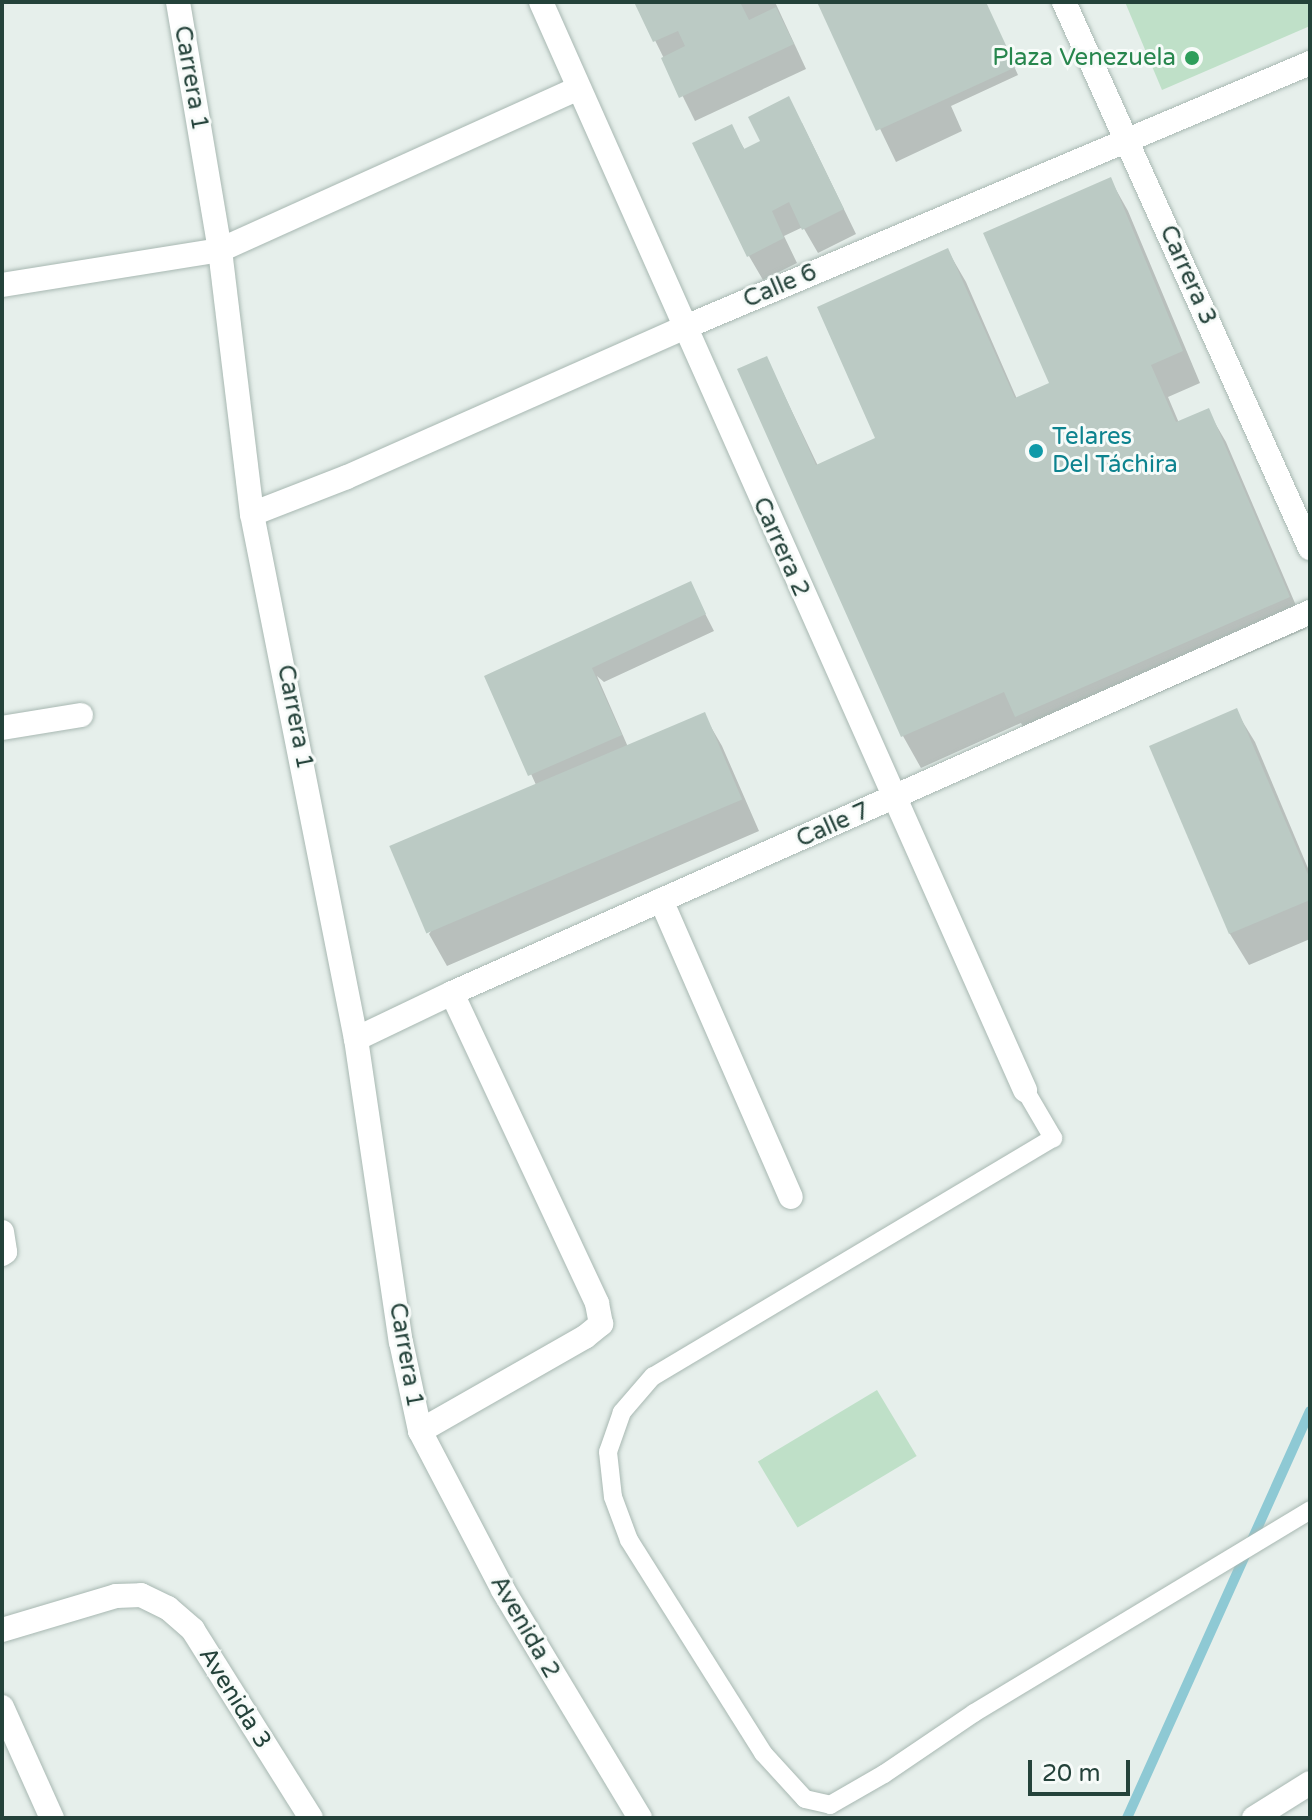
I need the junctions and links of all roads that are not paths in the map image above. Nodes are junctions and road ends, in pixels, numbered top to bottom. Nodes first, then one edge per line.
1 (178, 2) edge
2 (541, 2) edge
3 (1064, 2) edge
4 (1310, 63) edge
5 (578, 88) junction
6 (1127, 139) junction
7 (220, 250) junction
8 (2, 285) edge
9 (683, 328) junction
10 (252, 514) junction
11 (1310, 548) edge
12 (1310, 612) edge
13 (81, 715) dead end
14 (2, 728) edge
15 (894, 799) junction
16 (661, 900) junction
17 (452, 993) junction
18 (356, 1039) junction
19 (1025, 1090) joint
20 (791, 1197) dead end
21 (2, 1232) edge
22 (2, 1254) edge
23 (420, 1431) junction
24 (1310, 1510) edge
25 (2, 1630) edge
26 (2, 1707) edge
27 (1310, 1783) edge
28 (52, 1818) edge
29 (311, 1818) edge
30 (640, 1818) edge
31 (1254, 1818) edge

1 - 7 street, Carrera 1
2 - 5 street, Carrera 2
3 - 6 street, Carrera 3
4 - 6 street, Calle 6
5 - 7 street
5 - 9 street, Carrera 2
6 - 9 street, Calle 6
6 - 11 street, Carrera 3
7 - 8 street
7 - 10 street, Carrera 1
9 - 10 street, Calle 6
9 - 15 street, Carrera 2
10 - 18 street, Carrera 1
12 - 15 street, Calle 7
13 - 14 street
15 - 16 street, Calle 7
15 - 19 street, Carrera 2
16 - 17 street, Calle 7
16 - 20 street
17 - 18 street, Calle 7
17 - 23 street
18 - 23 street, Carrera 1
19 - 24 lane
21 - 22 street
23 - 30 street, Avenida 2
25 - 29 street, Avenida 3
26 - 28 street
27 - 31 street

